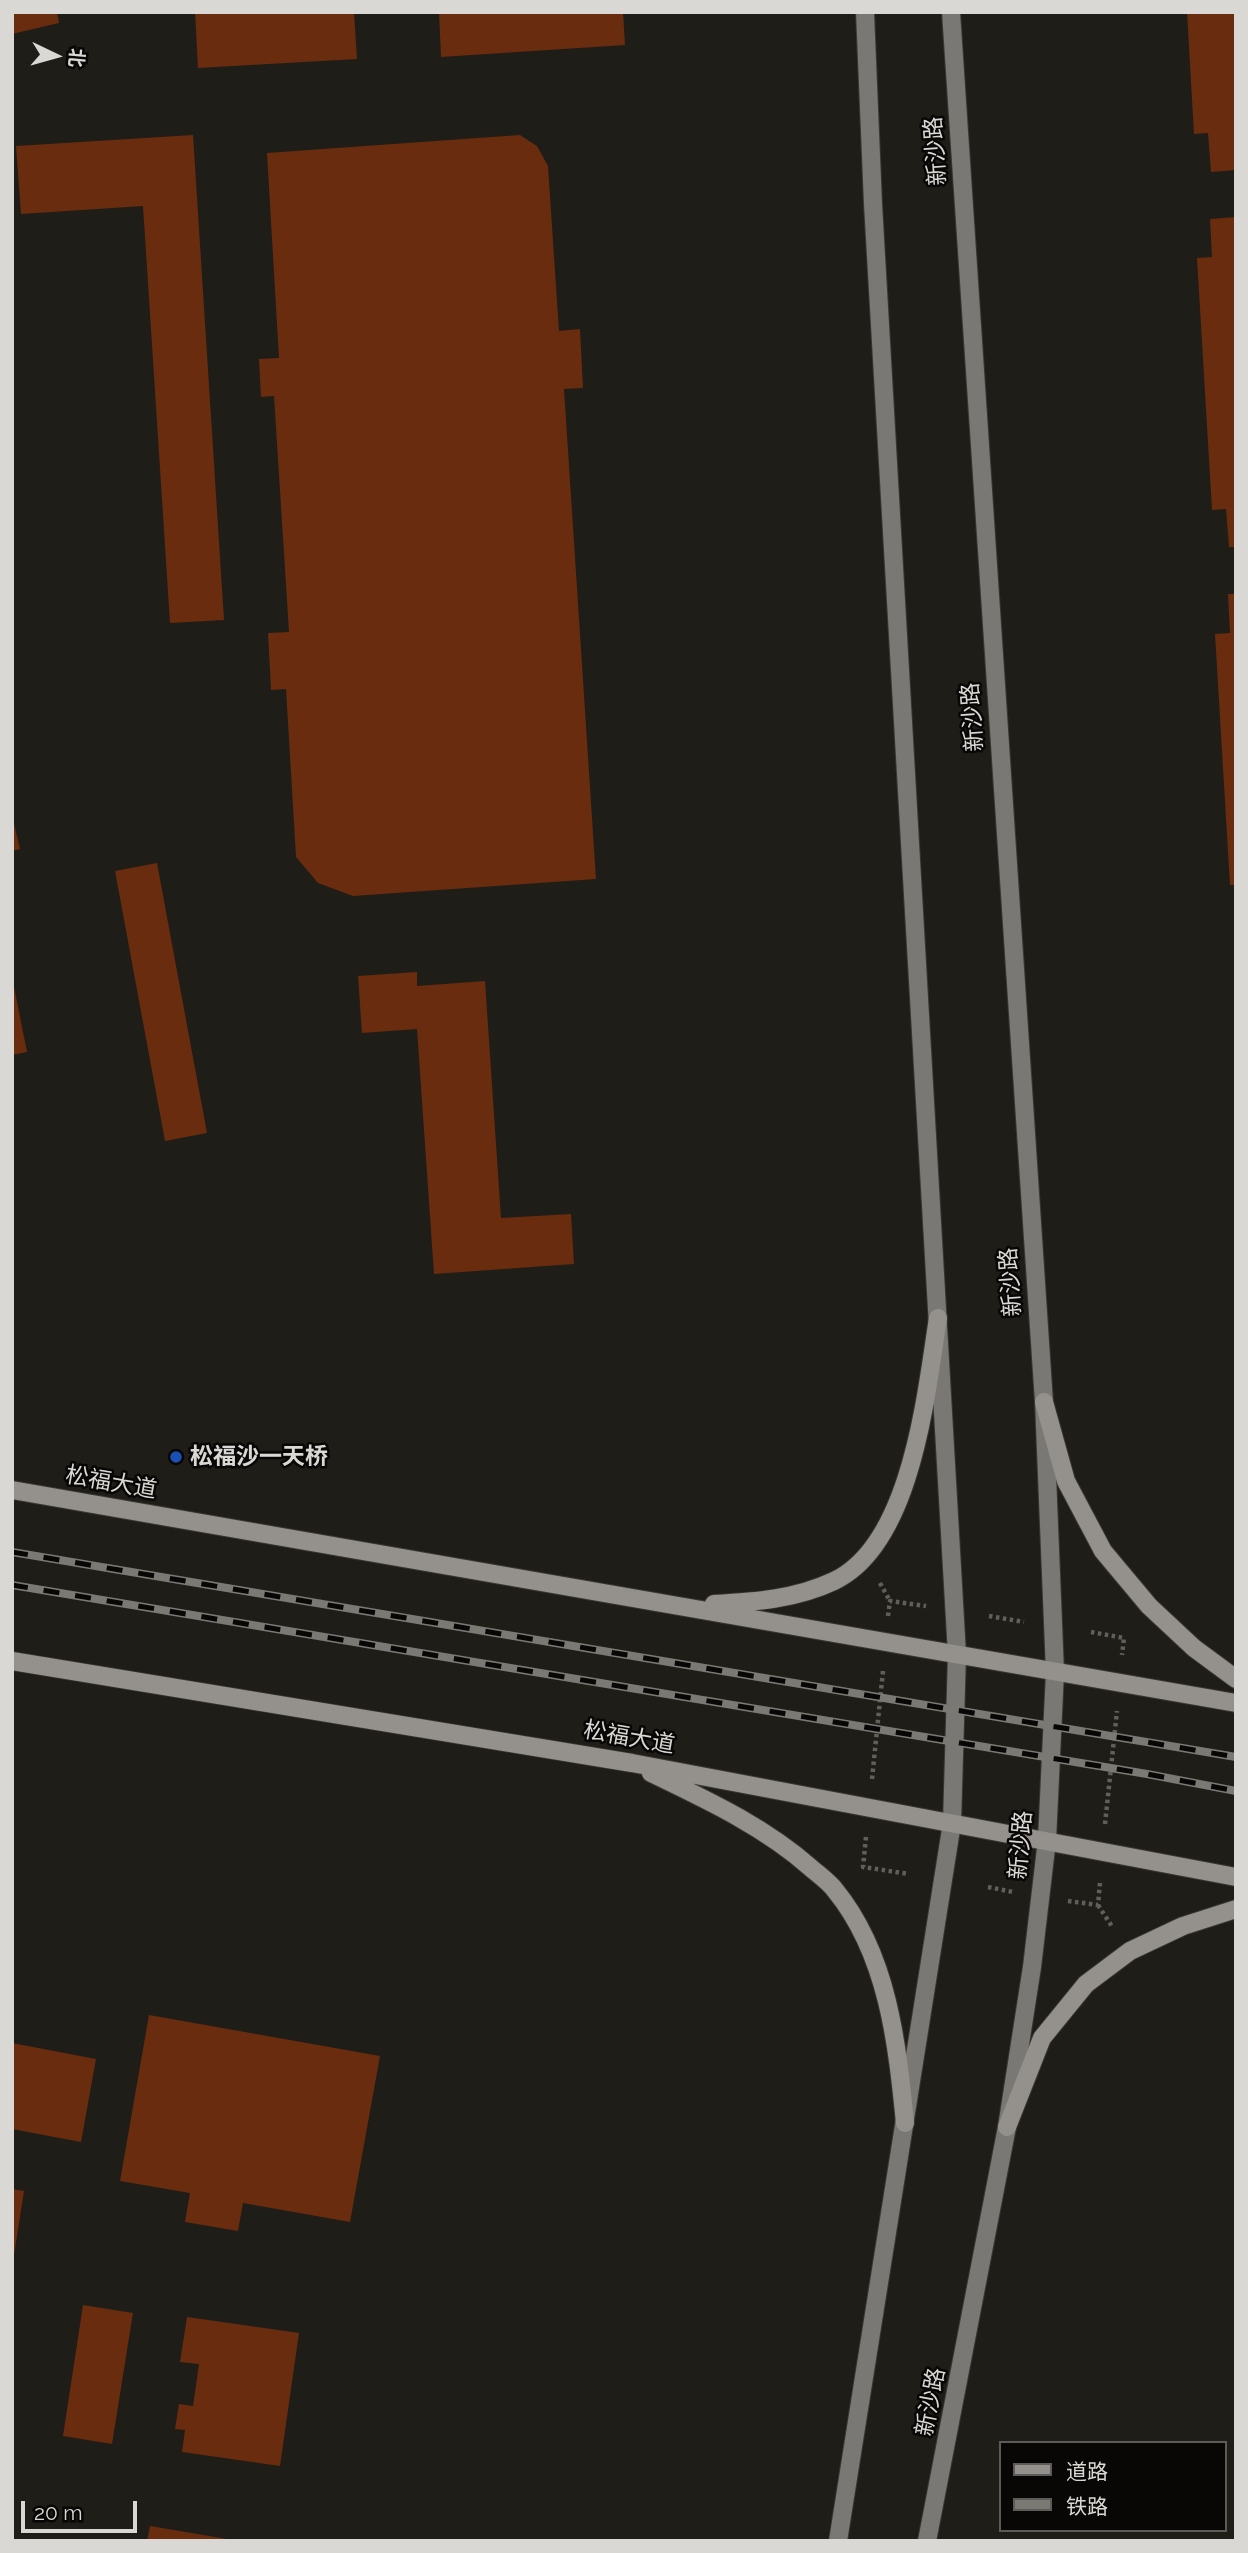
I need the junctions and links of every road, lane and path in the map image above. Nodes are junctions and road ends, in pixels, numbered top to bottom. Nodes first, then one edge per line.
1 (865, 12) edge
2 (951, 12) edge
3 (938, 1318) junction
4 (1044, 1402) junction
5 (12, 1490) edge
6 (878, 1579) dead end
7 (890, 1601) junction
8 (682, 1606) junction
9 (926, 1607) dead end
10 (989, 1616) dead end
11 (888, 1620) dead end
12 (1024, 1622) dead end
13 (1091, 1632) dead end
14 (957, 1654) junction
15 (12, 1661) edge
16 (1122, 1661) dead end
17 (883, 1671) dead end
18 (1055, 1672) junction
19 (1236, 1679) edge
20 (1236, 1703) edge
21 (1117, 1710) dead end
22 (632, 1763) junction
23 (872, 1783) dead end
24 (952, 1823) junction
25 (1104, 1834) dead end
26 (866, 1836) dead end
27 (1047, 1840) junction
28 (909, 1874) dead end
29 (1236, 1877) edge
30 (1100, 1883) dead end
31 (988, 1887) dead end
32 (1017, 1893) dead end
33 (1063, 1900) dead end
34 (1098, 1905) junction
35 (1236, 1909) edge
36 (1114, 1928) dead end
37 (905, 2123) junction
38 (1007, 2127) junction
39 (838, 2541) edge
40 (927, 2541) edge

1 - 3 main road
2 - 4 main road, 新沙路
3 - 8 main road
3 - 14 main road
4 - 18 main road, 新沙路
4 - 19 main road
5 - 8 main road, 松福大道
6 - 7 path
7 - 9 path
7 - 11 path
8 - 14 main road, 松福大道
10 - 12 path
13 - 16 path
14 - 18 main road, 松福大道
14 - 24 main road
15 - 22 main road, 松福大道
17 - 23 path
18 - 20 main road, 松福大道
18 - 27 main road, 新沙路
21 - 25 path
22 - 24 main road, 松福大道
22 - 37 main road
24 - 27 main road, 松福大道
24 - 37 main road
26 - 28 path
27 - 29 main road, 松福大道
27 - 38 main road, 新沙路
30 - 34 path
31 - 32 path
33 - 34 path
34 - 36 path
35 - 38 main road
37 - 39 main road
38 - 40 main road, 新沙路

